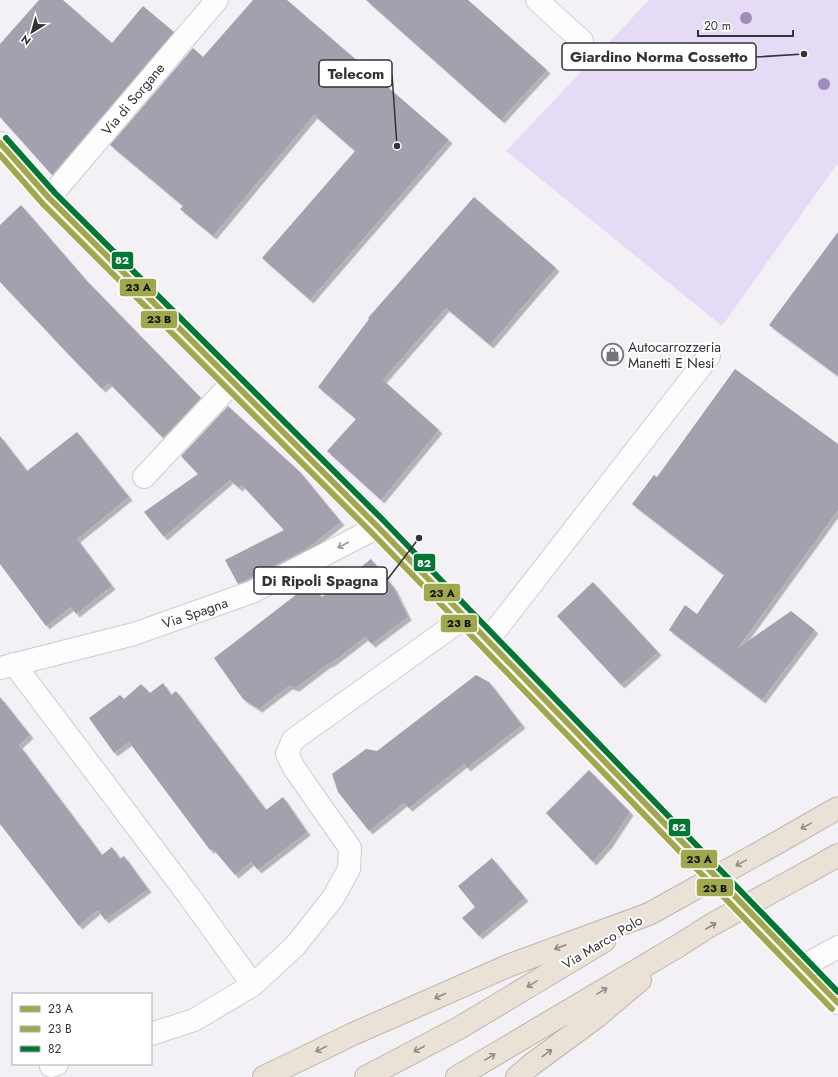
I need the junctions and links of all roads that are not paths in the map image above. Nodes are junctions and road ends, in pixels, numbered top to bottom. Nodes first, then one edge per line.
1 (217, 0) edge
2 (537, 0) edge
3 (582, 41) dead end
4 (0, 143) edge
5 (49, 198) junction
6 (709, 356) dead end
7 (233, 382) junction
8 (144, 477) dead end
9 (378, 527) junction
10 (465, 617) junction
11 (488, 640) junction
12 (7, 666) edge
13 (838, 808) edge
14 (683, 843) tunnel mouth
15 (838, 855) edge
16 (649, 914) junction
17 (764, 927) tunnel mouth
18 (678, 946) junction
19 (838, 947) edge
20 (802, 967) junction
21 (253, 985) junction
22 (838, 1003) edge
23 (152, 1034) edge
24 (264, 1077) edge
25 (366, 1077) edge
26 (457, 1077) edge
27 (517, 1077) edge

1 - 5 street, Via di Sorgane
2 - 3 street
4 - 5 street
5 - 7 street
6 - 11 street
7 - 8 street
7 - 9 street
9 - 10 street
9 -> 12 street, Via Spagna
10 - 11 street
10 - 21 street
11 - 14 street
12 - 21 street
13 -> 16 highway, Via Marco Polo, bridge
18 -> 15 highway, bridge
16 -> 24 highway
16 -> 25 highway, Via Marco Polo
17 - 20 street
26 -> 18 highway
27 -> 18 highway
19 - 20 street
20 - 22 street
21 - 23 street

